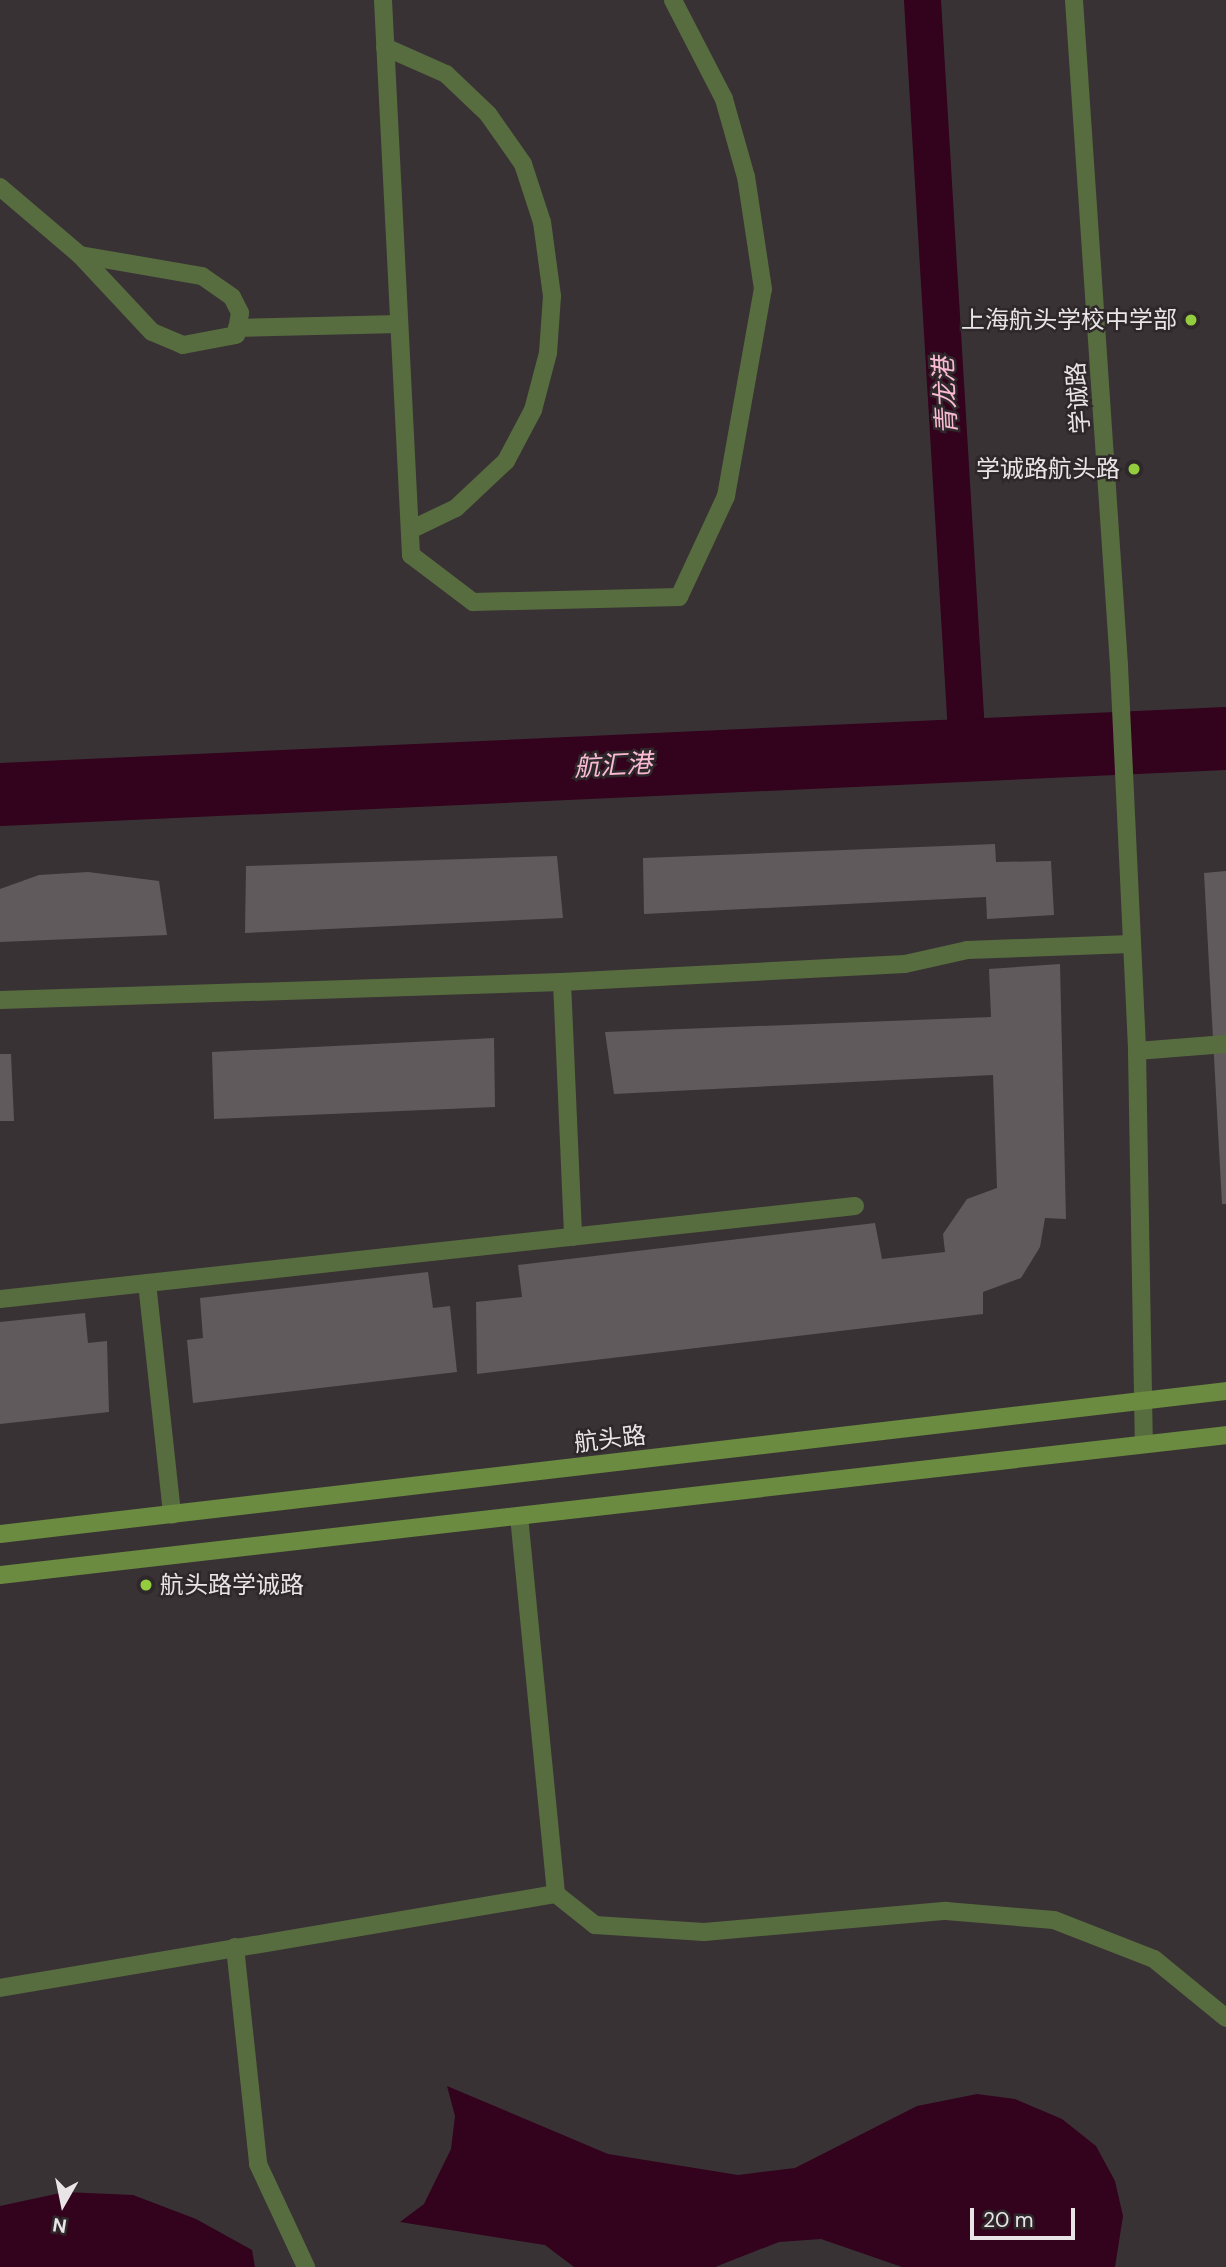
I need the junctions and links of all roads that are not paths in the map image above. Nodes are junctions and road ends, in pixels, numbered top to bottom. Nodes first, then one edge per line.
1 (383, 0) edge
2 (673, 0) edge
3 (1074, 0) edge
4 (385, 47) junction
5 (0, 187) edge
6 (80, 255) junction
7 (399, 324) junction
8 (237, 328) junction
9 (410, 530) junction
10 (1131, 944) junction
11 (562, 982) junction
12 (0, 1000) edge
13 (1226, 1044) edge
14 (1137, 1051) junction
15 (855, 1206) dead end
16 (573, 1237) junction
17 (147, 1283) junction
18 (0, 1299) edge
19 (1226, 1391) edge
20 (1141, 1401) junction
21 (1226, 1435) edge
22 (1144, 1444) junction
23 (172, 1515) junction
24 (519, 1516) junction
25 (0, 1534) edge
26 (0, 1575) edge
27 (556, 1894) junction
28 (235, 1947) junction
29 (0, 1988) edge
30 (1226, 2018) edge
31 (306, 2267) edge

1 - 4 street
2 - 9 street
3 - 10 street, 学诚路
4 - 7 street
4 - 9 street
5 - 6 street
6 - 8 street
6 - 8 street
7 - 8 street
7 - 9 street
10 - 11 street
10 - 14 street, 学诚路
11 - 12 street
11 - 16 street
13 - 14 street
14 - 20 street, 学诚路
15 - 16 street
16 - 17 street
17 - 18 street
17 - 23 street
19 - 20 main road, 航头路
20 - 22 street, 学诚路
20 - 23 main road, 航头路
21 - 22 main road
22 - 24 main road
23 - 25 main road, 航头路
24 - 26 main road
24 - 27 street
27 - 28 street
27 - 30 street
28 - 29 street
28 - 31 street

